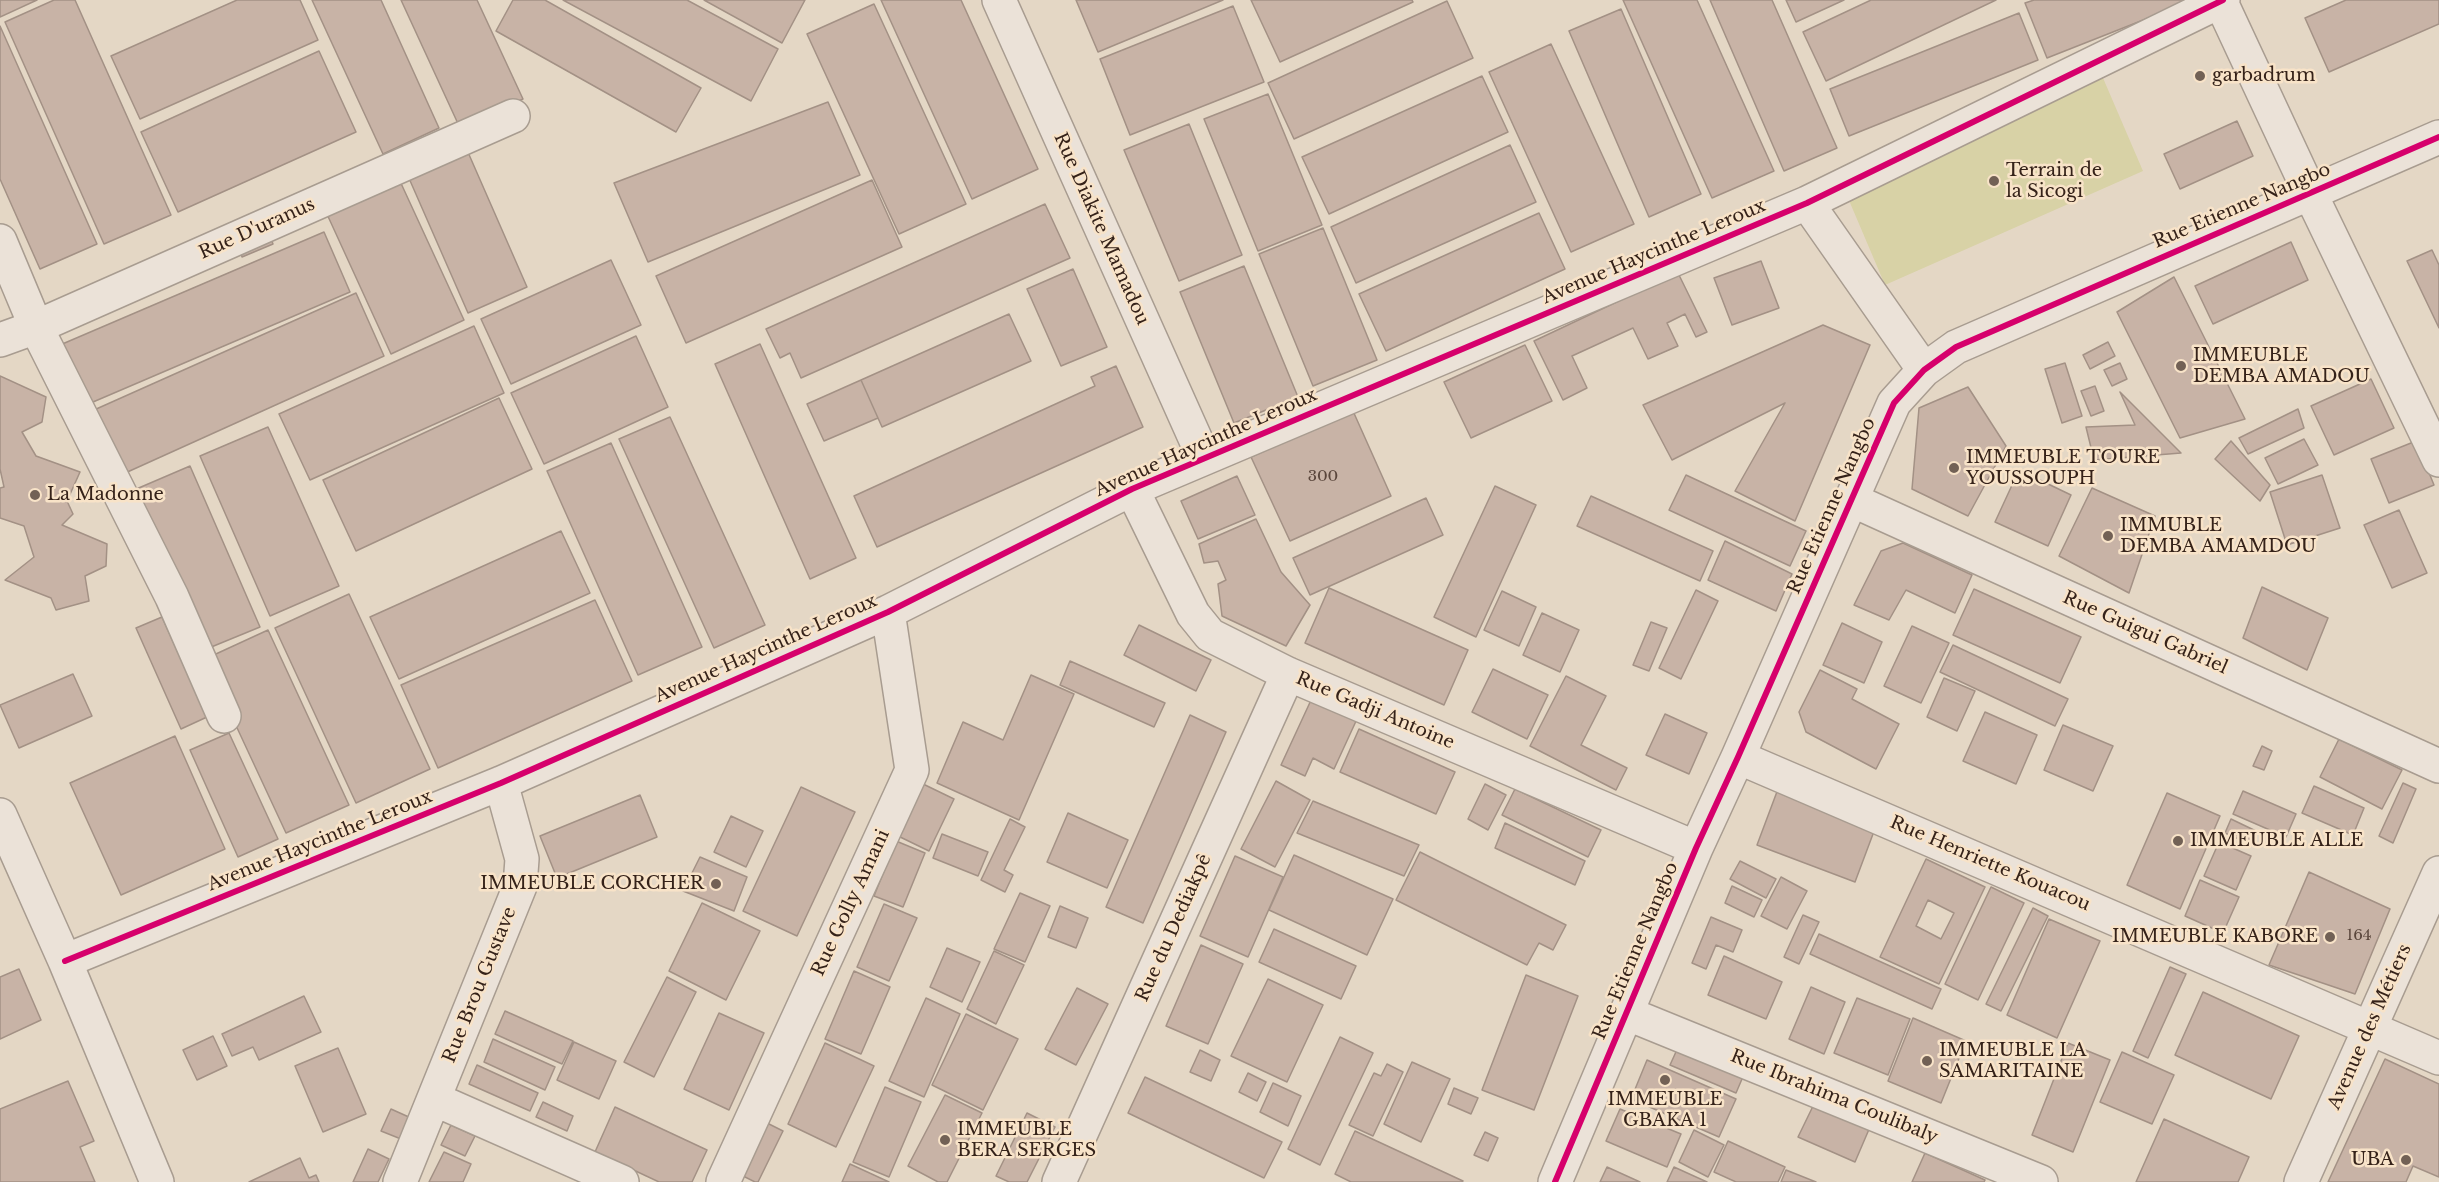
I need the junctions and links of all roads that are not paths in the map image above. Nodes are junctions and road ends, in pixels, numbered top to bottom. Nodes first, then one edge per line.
1 (999, 0) edge
2 (2221, 0) edge
3 (513, 116) dead end
4 (2439, 137) edge
5 (2310, 193) junction
6 (1808, 203) junction
7 (0, 241) edge
8 (36, 327) junction
9 (0, 340) edge
10 (1923, 370) junction
11 (1204, 458) junction
12 (2439, 460) edge
13 (1132, 489) junction
14 (1852, 500) junction
15 (888, 612) junction
16 (1288, 674) junction
17 (224, 716) dead end
18 (1738, 757) junction
19 (2439, 766) edge
20 (501, 783) junction
21 (0, 815) edge
22 (1696, 848) junction
23 (2439, 873) edge
24 (65, 961) junction
25 (1626, 1013) junction
26 (2371, 1027) junction
27 (2439, 1058) edge
28 (434, 1099) junction
29 (157, 1182) edge
30 (400, 1182) edge
31 (622, 1182) edge
32 (723, 1182) edge
33 (1059, 1182) edge
34 (1555, 1182) edge
35 (2041, 1182) edge
36 (2301, 1182) edge

1 - 11 street, Rue Diakite Mamadou
2 - 5 street
2 - 6 street, Avenue Haycinthe Leroux
3 - 8 street, Rue D'uranus
4 - 5 street, Rue Etienne Nangbo
5 - 10 street, Rue Etienne Nangbo
5 - 12 street
6 - 10 street
6 - 11 street, Avenue Haycinthe Leroux
7 - 8 street
8 - 9 street, Rue D'uranus
8 - 17 street
10 - 14 street, Rue Etienne Nangbo
11 - 13 street, Avenue Haycinthe Leroux
13 - 15 street, Avenue Haycinthe Leroux
13 - 16 street, Rue Gadji Antoine
14 - 18 street, Rue Etienne Nangbo
14 - 19 street, Rue Guigui Gabriel
15 - 20 street, Avenue Haycinthe Leroux
15 - 32 street, Rue Golly Amani
16 - 22 street, Rue Gadji Antoine
16 - 33 street, Rue du Dediakpê
18 - 22 street, Rue Etienne Nangbo
18 - 26 street, Rue Henriette Kouacou
20 - 24 street, Avenue Haycinthe Leroux
20 - 28 street, Rue Brou Gustave
21 - 24 street
22 - 25 street, Rue Etienne Nangbo
23 - 26 street, Avenue des Métiers
24 - 29 street
25 - 34 street, Rue Etienne Nangbo
25 - 35 street, Rue Ibrahima Coulibaly
26 - 27 street, Rue Henriette Kouacou
26 - 36 street, Avenue des Métiers
28 - 30 street, Rue Brou Gustave
28 - 31 street

